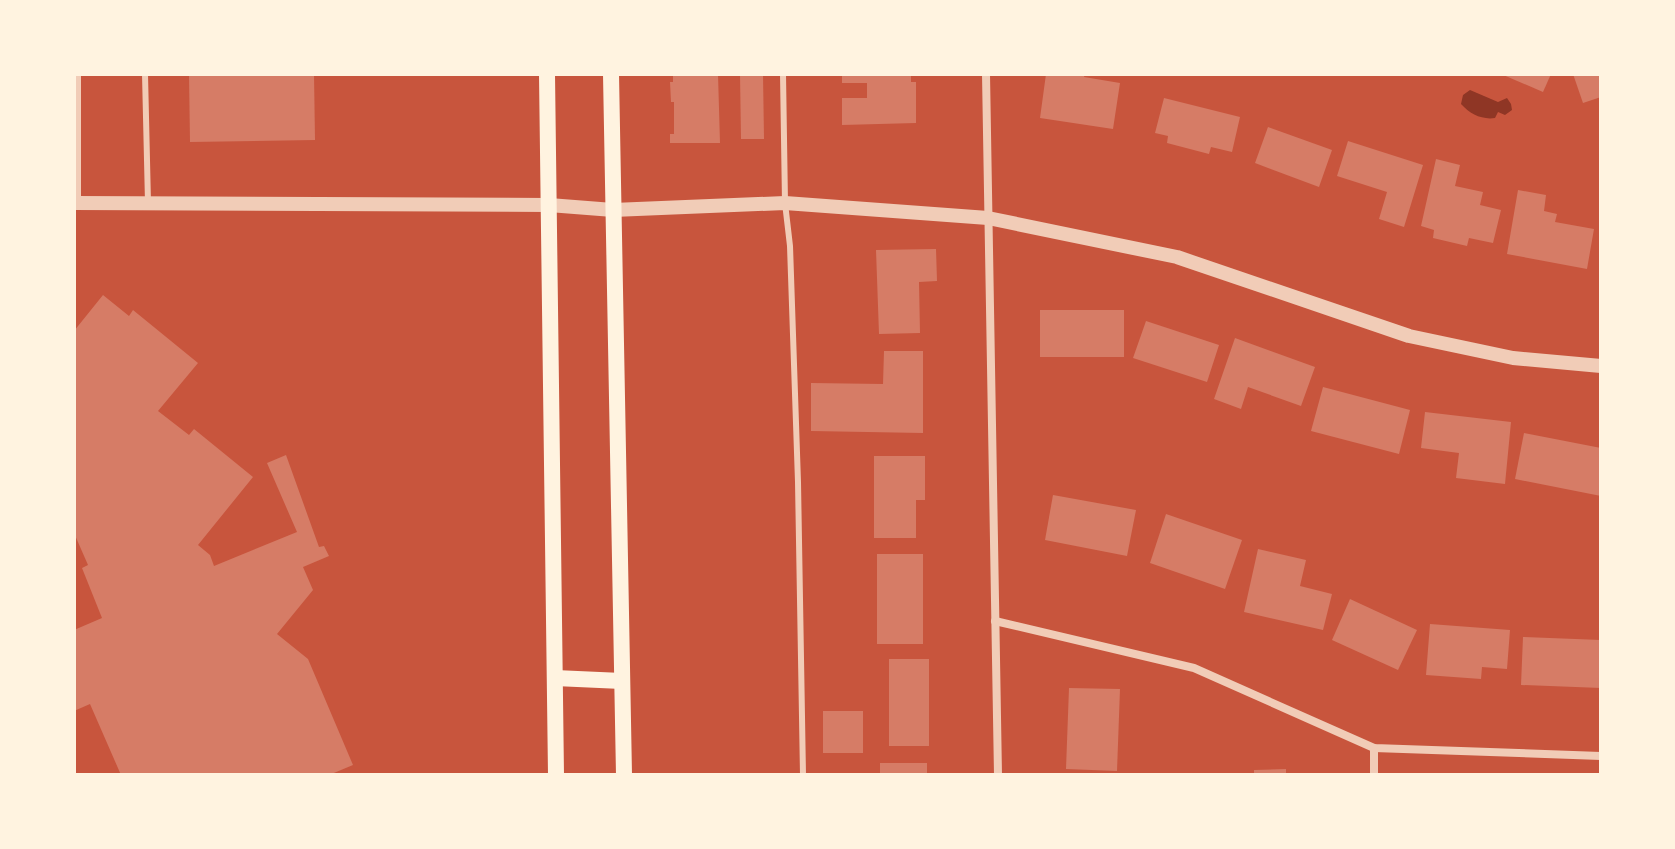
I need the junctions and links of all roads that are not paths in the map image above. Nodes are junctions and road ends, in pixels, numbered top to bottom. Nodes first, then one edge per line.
1 (78, 74) edge
2 (145, 74) edge
3 (547, 74) edge
4 (611, 74) edge
5 (783, 74) edge
6 (986, 74) edge
7 (76, 203) edge
8 (148, 203) junction
9 (785, 203) junction
10 (549, 205) junction
11 (613, 210) junction
12 (988, 218) junction
13 (1601, 366) edge
14 (995, 621) junction
15 (555, 678) junction
16 (622, 681) junction
17 (1374, 748) junction
18 (1601, 756) edge
19 (556, 775) edge
20 (624, 775) edge
21 (803, 775) edge
22 (998, 775) edge
23 (1374, 775) edge

1 - 7 lane
2 - 8 lane
3 - 10 main road
4 - 11 main road
5 - 9 lane
6 - 12 street
7 - 8 street
8 - 10 street
9 - 11 street
9 - 12 street
9 - 21 lane
10 - 11 street
10 - 15 main road
11 - 16 main road
12 - 13 street
12 - 14 street
14 - 17 street
14 - 22 street
15 - 16 main road
15 - 19 main road
16 - 20 main road
17 - 18 street
17 - 23 street

